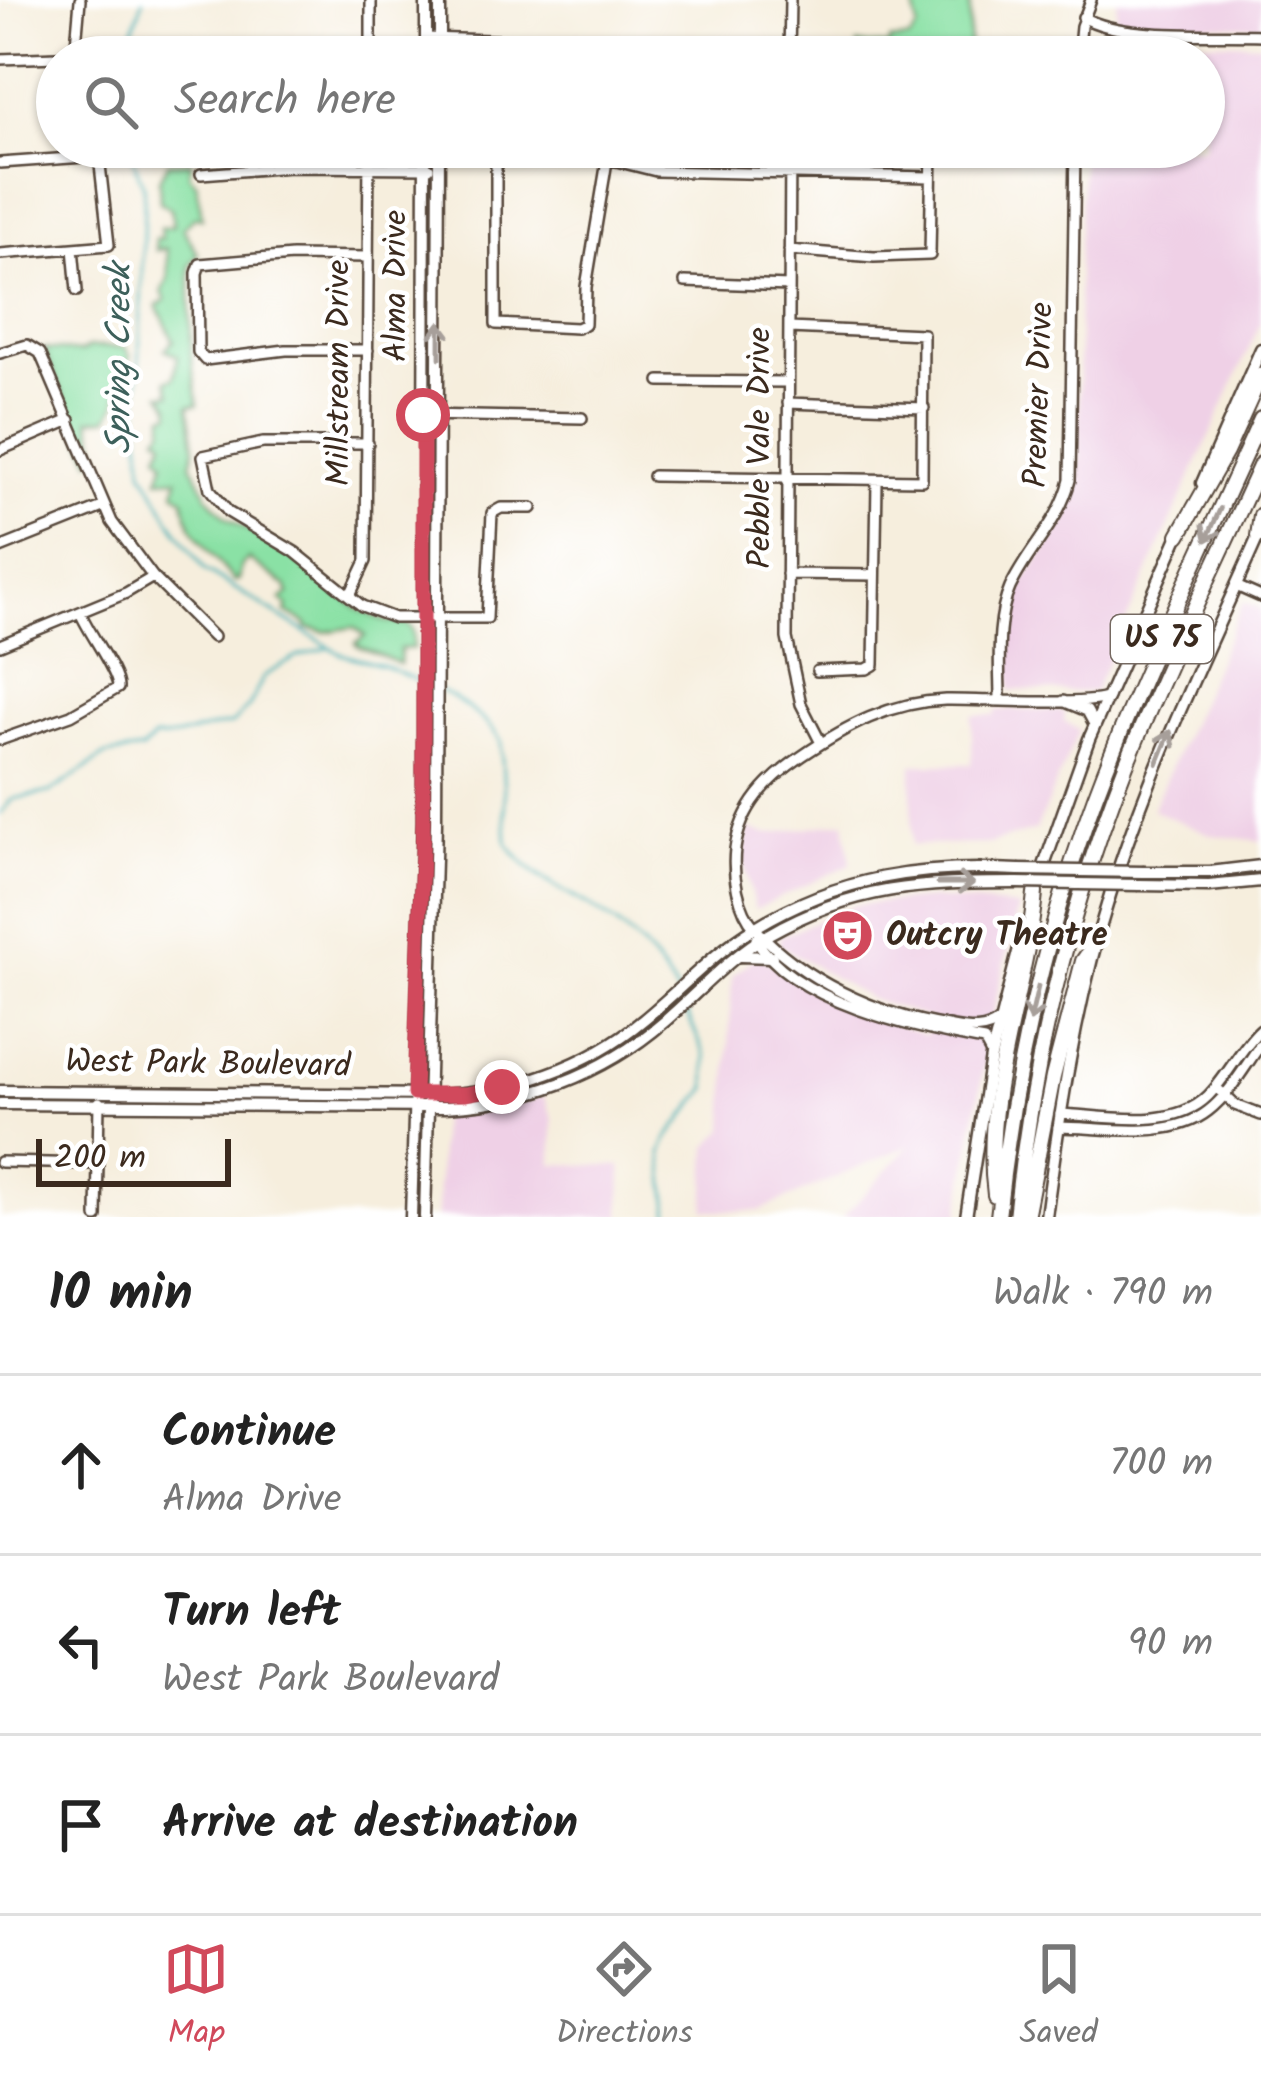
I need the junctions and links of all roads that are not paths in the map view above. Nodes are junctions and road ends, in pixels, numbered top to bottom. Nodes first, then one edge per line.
1 (80, 0) edge
2 (371, 0) edge
3 (426, 0) edge
4 (440, 0) edge
5 (790, 0) edge
6 (1091, 0) edge
7 (1083, 17) junction
8 (1261, 34) edge
9 (78, 36) edge
10 (371, 36) edge
11 (433, 36) edge
12 (433, 36) edge
13 (790, 36) edge
14 (1081, 36) edge
15 (36, 58) edge
16 (0, 59) edge
17 (36, 160) edge
18 (0, 163) edge
19 (100, 168) edge
20 (277, 168) edge
21 (369, 168) edge
22 (424, 168) joint
23 (439, 168) joint
24 (496, 168) edge
25 (606, 168) edge
26 (652, 168) edge
27 (790, 168) edge
28 (931, 168) edge
29 (1075, 168) edge
30 (790, 173) junction
31 (201, 174) dead end
32 (931, 178) junction
33 (73, 248) junction
34 (789, 250) junction
35 (0, 254) edge
36 (368, 257) junction
37 (685, 282) dead end
38 (789, 286) junction
39 (77, 291) dead end
40 (789, 328) junction
41 (1261, 349) edge
42 (368, 350) junction
43 (0, 352) edge
44 (1261, 375) edge
45 (661, 382) dead end
46 (788, 382) junction
47 (788, 403) junction
48 (924, 408) junction
49 (423, 415) junction
50 (440, 415) junction
51 (581, 418) dead end
52 (1261, 419) edge
53 (70, 420) junction
54 (368, 443) junction
55 (0, 450) edge
56 (1261, 464) edge
57 (653, 476) dead end
58 (788, 477) junction
59 (877, 482) junction
60 (105, 506) junction
61 (532, 508) dead end
62 (1261, 514) edge
63 (1259, 532) edge
64 (1179, 535) junction
65 (0, 548) edge
66 (787, 574) junction
67 (875, 575) junction
68 (153, 577) junction
69 (1236, 586) junction
70 (350, 595) junction
71 (1261, 597) edge
72 (80, 612) junction
73 (422, 620) junction
74 (436, 620) junction
75 (213, 638) dead end
76 (0, 645) edge
77 (817, 671) dead end
78 (1108, 697) junction
79 (1000, 700) junction
80 (1063, 701) junction
81 (1094, 728) junction
82 (0, 740) edge
83 (821, 743) junction
84 (429, 779) junction
85 (1261, 866) edge
86 (1018, 876) junction
87 (1261, 881) edge
88 (1035, 892) junction
89 (754, 928) junction
90 (761, 939) junction
91 (1096, 941) junction
92 (426, 946) junction
93 (736, 957) junction
94 (772, 958) junction
95 (832, 991) junction
96 (999, 1021) junction
97 (924, 1026) junction
98 (1261, 1029) edge
99 (1261, 1044) edge
100 (616, 1048) junction
101 (991, 1057) junction
102 (0, 1090) edge
103 (99, 1091) junction
104 (1220, 1091) junction
105 (414, 1100) junction
106 (428, 1101) junction
107 (0, 1104) edge
108 (99, 1105) junction
109 (1261, 1115) edge
110 (1059, 1120) junction
111 (0, 1162) edge
112 (98, 1164) junction
113 (998, 1216) edge
114 (97, 1217) edge
115 (411, 1217) edge
116 (425, 1217) edge
117 (966, 1217) edge
118 (1016, 1217) edge
119 (1026, 1217) edge
120 (1046, 1217) edge

1 - 9 street
2 - 10 street
3 - 11 main road
4 - 12 main road
5 - 13 street
6 - 7 street
7 - 8 street
7 - 14 street
15 - 16 street
17 - 18 street
19 - 33 street
20 - 31 street
21 - 36 street, Millstream Drive
22 - 23 street
22 - 49 main road, Alma Drive
50 -> 23 main road, Alma Drive
24 - 25 street
26 - 30 street
27 - 30 street, Pebble Vale Drive
28 - 32 street
29 - 79 street, Premier Drive
30 - 32 street
30 - 34 street, Pebble Vale Drive
32 - 34 street
33 - 35 street
33 - 39 street
34 - 38 street, Pebble Vale Drive
36 - 42 street, Millstream Drive
36 - 42 street
37 - 38 street
38 - 40 street, Pebble Vale Drive
40 - 46 street, Pebble Vale Drive
40 - 48 street
41 - 64 main road
42 - 54 street, Millstream Drive
43 - 53 street
44 - 64 highway
45 - 46 street
46 - 47 street, Pebble Vale Drive
47 - 48 street
47 - 58 street, Pebble Vale Drive
48 - 59 street
49 - 50 street
49 - 73 main road, Alma Drive
50 - 51 street
50 - 74 main road, Alma Drive
52 -> 113 highway, US 75
53 - 55 street
53 - 60 street
54 - 70 street, Millstream Drive
54 - 70 street
56 - 118 highway, US 75
57 - 58 street
58 - 59 street
58 - 66 street, Pebble Vale Drive
59 - 67 street
60 - 65 street
60 - 68 street
61 - 74 street
62 - 63 highway
63 - 69 main road
64 - 78 main road
66 - 67 street
66 - 83 street, Pebble Vale Drive
67 - 77 street
68 - 72 street
68 - 75 street
69 - 71 street
91 -> 69 main road
70 - 73 street
72 - 76 street
72 - 82 street
73 - 74 street
73 - 84 main road, Alma Drive
74 - 84 main road, Alma Drive
78 - 80 street
78 - 81 main road
79 - 80 street
79 - 83 street
80 - 81 street
81 - 88 main road
83 - 89 street
84 - 92 main road, Alma Drive
85 - 86 main road, West Park Boulevard, bridge
86 - 87 main road, West Park Boulevard, bridge
86 - 89 main road, West Park Boulevard
90 -> 86 main road, West Park Boulevard
88 - 96 main road
88 - 113 highway
89 - 90 street
89 - 100 main road, West Park Boulevard
90 - 93 main road, West Park Boulevard
90 - 94 street
90 - 95 street
91 - 110 main road
91 - 119 highway
92 - 105 main road, Alma Drive
92 - 106 main road, Alma Drive
93 - 94 main road
93 - 100 main road, West Park Boulevard
94 - 95 street
95 - 97 street
96 - 97 street
96 - 101 main road
97 - 101 street
98 - 104 street
99 - 104 street
100 - 106 main road, West Park Boulevard
101 - 117 main road
102 - 103 main road, West Park Boulevard
103 - 105 main road, West Park Boulevard
103 - 108 street
104 - 109 street
104 - 110 street
105 - 106 main road, West Park Boulevard
105 - 108 main road, West Park Boulevard
105 - 115 main road, Alma Drive
106 - 116 main road, Alma Drive
107 - 108 main road, West Park Boulevard
108 - 112 street
110 - 120 main road
111 - 112 street
112 - 114 street

